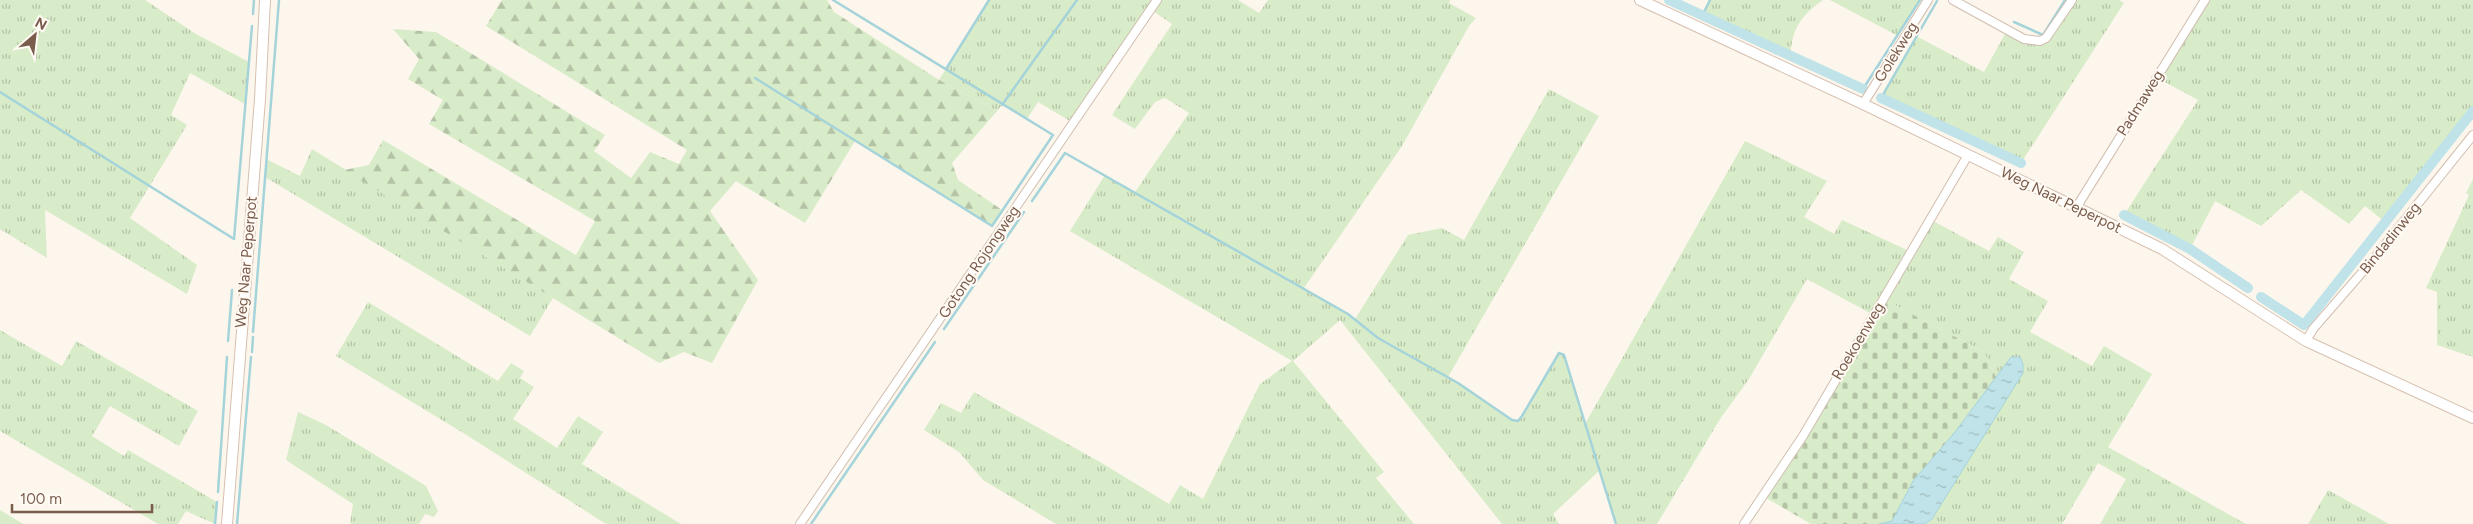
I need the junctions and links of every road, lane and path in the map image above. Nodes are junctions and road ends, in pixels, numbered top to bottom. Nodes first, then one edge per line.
1 (265, 0) edge
2 (1157, 0) edge
3 (1640, 0) edge
4 (1928, 0) edge
5 (1953, 0) edge
6 (2072, 0) edge
7 (2205, 0) edge
8 (1863, 104) junction
9 (2473, 134) edge
10 (1968, 155) junction
11 (2076, 208) junction
12 (2306, 341) junction
13 (2473, 418) edge
14 (227, 524) edge
15 (800, 524) edge
16 (1744, 524) edge

1 - 14 street, Weg Naar Peperpot
2 - 15 street, Gotong Rojongweg
3 - 8 street, Weg Naar Peperpot
4 - 8 street, Golekweg
5 - 6 street
7 - 11 street, Padmaweg
8 - 10 street, Weg Naar Peperpot
9 - 12 street, Bindadinweg
10 - 11 street, Weg Naar Peperpot
10 - 16 street, Roekoenweg
11 - 12 street, Weg Naar Peperpot
12 - 13 street, Weg Naar Peperpot

